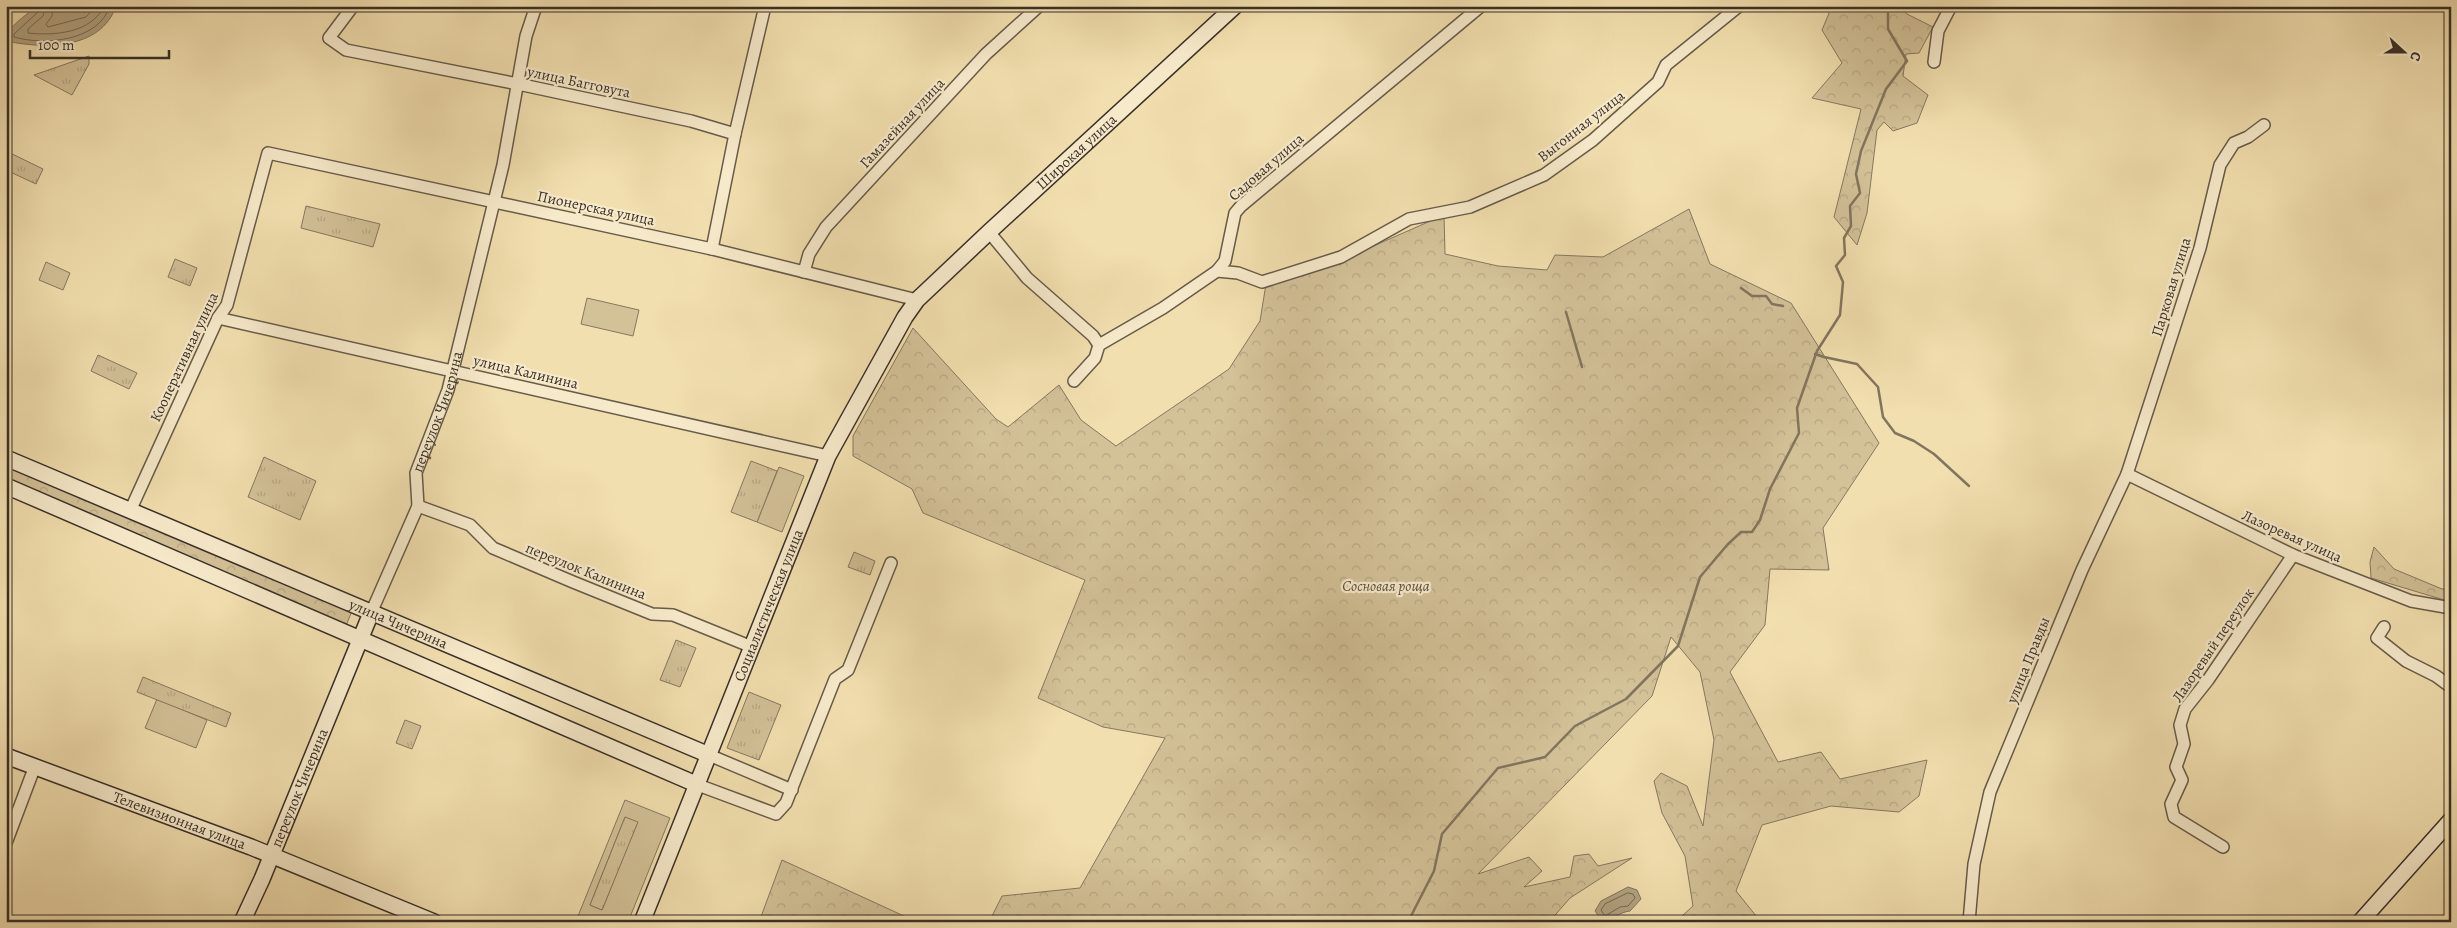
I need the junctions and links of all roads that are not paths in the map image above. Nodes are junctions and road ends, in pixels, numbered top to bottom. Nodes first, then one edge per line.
1 (353, 6) edge
2 (536, 6) edge
3 (764, 6) edge
4 (1039, 6) edge
5 (1235, 6) edge
6 (1481, 6) edge
7 (1739, 6) edge
8 (1951, 6) edge
9 (1934, 62) dead end
10 (518, 84) junction
11 (2264, 125) dead end
12 (735, 134) junction
13 (268, 153) joint
14 (494, 201) junction
15 (989, 232) junction
16 (712, 249) junction
17 (1217, 271) junction
18 (804, 272) junction
19 (917, 300) junction
20 (218, 318) junction
21 (1099, 345) junction
22 (453, 371) junction
23 (1074, 381) dead end
24 (828, 456) junction
25 (6, 458) edge
26 (2127, 474) junction
27 (6, 486) edge
28 (418, 506) junction
29 (130, 511) junction
30 (2293, 555) junction
31 (891, 563) dead end
32 (2451, 608) edge
33 (371, 613) junction
34 (2384, 627) dead end
35 (359, 640) junction
36 (752, 647) junction
37 (2451, 687) edge
38 (709, 755) junction
39 (6, 756) edge
40 (35, 766) junction
41 (698, 785) junction
42 (792, 790) junction
43 (2451, 820) edge
44 (6, 843) edge
45 (2223, 847) dead end
46 (271, 855) junction
47 (242, 922) edge
48 (434, 922) edge
49 (642, 922) edge
50 (1969, 922) edge
51 (2360, 922) edge

1 - 10 street, улица Багговута
2 - 10 street, переулок Чичерина
3 - 12 street
4 - 18 street, Гамазейная улица
5 - 15 street, Широкая улица
6 - 17 street, Садовая улица
7 - 17 street, Выгонная улица
8 - 9 street
10 - 12 street, улица Багговута
10 - 14 street, переулок Чичерина
11 - 26 street, Парковая улица
12 - 16 street
13 - 14 street, Пионерская улица
13 - 20 street, Кооперативная улица
14 - 16 street, Пионерская улица
14 - 22 street, переулок Чичерина
15 - 19 street, Широкая улица
15 - 21 street
16 - 18 street, Пионерская улица
17 - 21 street
18 - 19 street, Пионерская улица
19 - 24 street, Социалистическая улица
20 - 22 street, улица Калинина
20 - 29 street, Кооперативная улица
21 - 23 street
22 - 24 street, улица Калинина
22 - 28 street, переулок Чичерина
24 - 36 street, Социалистическая улица
25 - 29 street, улица Чичерина
26 - 30 street, Лазоревая улица
26 - 50 street, улица Правды
27 - 35 street, улица Чичерина
28 - 33 street, переулок Чичерина
28 - 36 street, переулок Калинина
29 - 33 street, улица Чичерина
30 - 32 street, Лазоревая улица
30 - 45 street, Лазоревый переулок
31 - 42 street
33 - 35 street, переулок Чичерина
33 - 38 street, улица Чичерина
34 - 37 street
35 - 41 street, улица Чичерина
35 - 46 street, переулок Чичерина
36 - 38 street, Социалистическая улица
38 - 41 street, Социалистическая улица
38 - 42 street, улица Чичерина
39 - 40 street, Телевизионная улица
40 - 44 street
40 - 46 street, Телевизионная улица
41 - 42 street, улица Чичерина
41 - 49 street, Социалистическая улица
43 - 51 street
46 - 47 street, переулок Чичерина
46 - 48 street, Телевизионная улица

